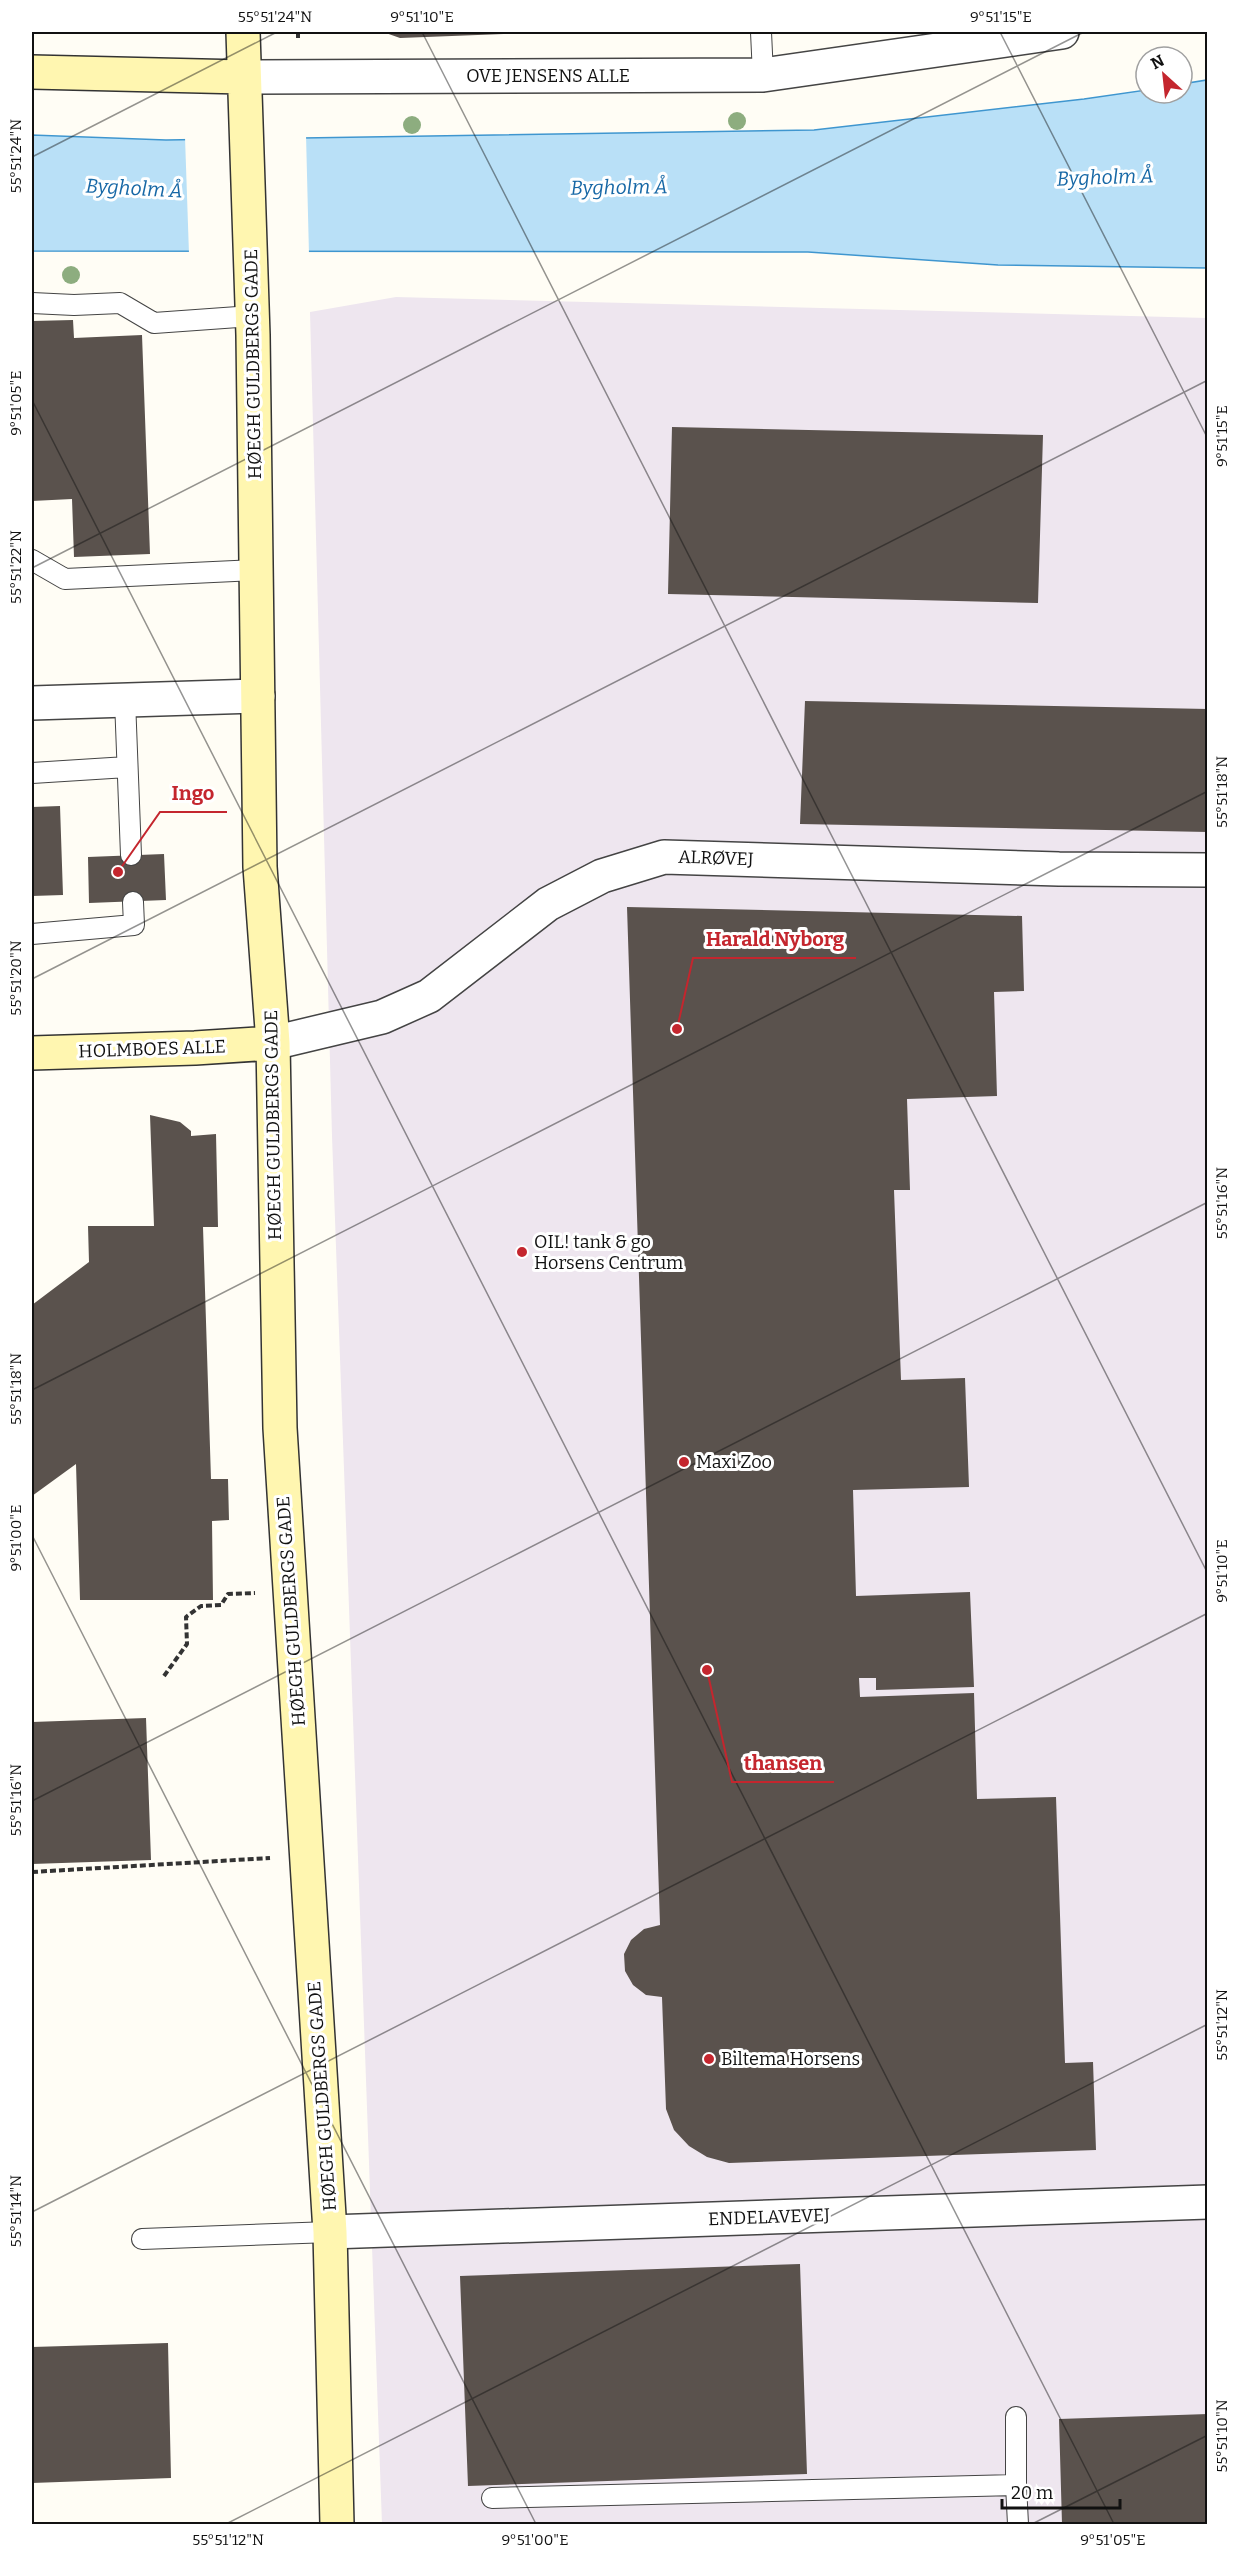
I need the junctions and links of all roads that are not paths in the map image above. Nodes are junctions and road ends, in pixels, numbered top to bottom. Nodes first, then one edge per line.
1 (243, 32) edge
2 (761, 32) edge
3 (1062, 32) edge
4 (32, 72) edge
5 (763, 75) junction
6 (243, 78) junction
7 (32, 303) edge
8 (252, 316) junction
9 (32, 560) edge
10 (256, 570) junction
11 (258, 696) junction
12 (124, 700) junction
13 (32, 703) edge
14 (127, 767) junction
15 (32, 773) edge
16 (131, 855) dead end
17 (1208, 870) edge
18 (133, 902) dead end
19 (32, 934) edge
20 (273, 1043) junction
21 (32, 1053) edge
22 (1208, 2202) edge
23 (330, 2232) junction
24 (142, 2239) dead end
25 (1016, 2417) dead end
26 (1016, 2485) junction
27 (492, 2498) dead end
28 (337, 2524) edge
29 (1018, 2524) edge

1 - 6 street, HØEGH GULDBERGS GADE
2 - 5 lane
3 - 5 street, OVE JENSENS ALLE
4 - 6 street, OVE JENSENS ALLE
5 - 6 street, OVE JENSENS ALLE
6 - 8 street, HØEGH GULDBERGS GADE
7 - 8 lane
8 - 10 street, HØEGH GULDBERGS GADE
9 - 10 lane
10 - 11 street, HØEGH GULDBERGS GADE
11 - 12 street
11 - 20 street, HØEGH GULDBERGS GADE
12 - 13 street
12 - 14 lane
14 - 15 lane
14 - 16 lane
17 - 20 street, ALRØVEJ
18 - 19 lane
20 - 21 street, HOLMBOES ALLE
20 - 23 street, HØEGH GULDBERGS GADE
22 - 23 street, ENDELAVEVEJ
23 - 24 lane
23 - 28 street, HØEGH GULDBERGS GADE
25 - 26 lane
26 - 27 lane
26 - 29 lane

